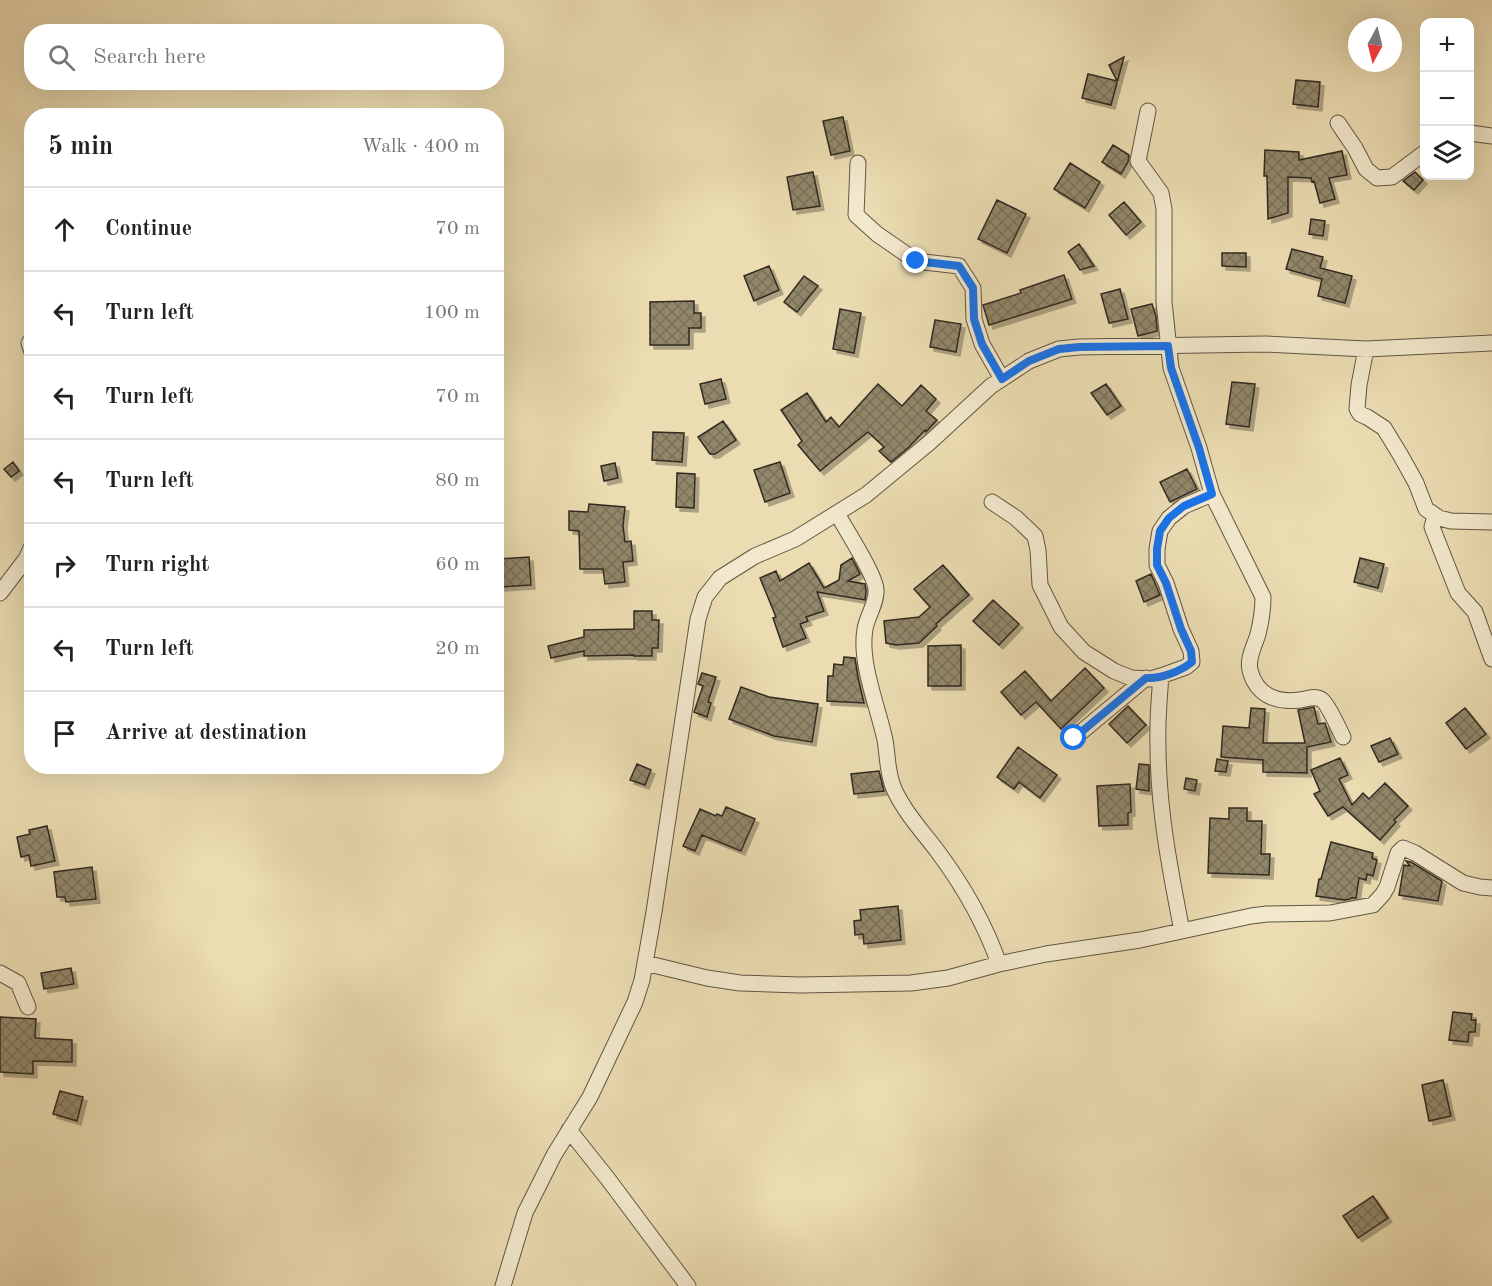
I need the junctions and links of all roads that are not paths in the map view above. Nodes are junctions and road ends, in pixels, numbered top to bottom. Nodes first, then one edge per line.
1 (1148, 111) dead end
2 (1338, 123) dead end
3 (1474, 134) edge
4 (1492, 136) edge
5 (1420, 157) edge
6 (858, 163) dead end
7 (1492, 343) edge
8 (1168, 346) junction
9 (1366, 349) junction
10 (1002, 379) junction
11 (1212, 494) junction
12 (992, 502) dead end
13 (837, 513) junction
14 (1435, 516) junction
15 (1492, 522) edge
16 (24, 563) edge
17 (0, 593) edge
18 (1492, 659) edge
19 (1154, 677) junction
20 (1343, 737) dead end
21 (1074, 738) dead end
22 (1492, 888) edge
23 (1182, 931) junction
24 (645, 963) junction
25 (999, 964) junction
26 (0, 973) edge
27 (28, 1007) dead end
28 (569, 1130) junction
29 (502, 1286) edge
30 (688, 1286) edge

1 - 8 street
2 - 5 street
3 - 4 street
6 - 10 street
7 - 9 street
8 - 9 street
8 - 10 street
8 - 11 street
9 - 14 street
10 - 13 street
11 - 19 street
11 - 20 street
12 - 19 street
13 - 24 street
13 - 25 street
14 - 15 street
14 - 18 street
16 - 17 street
19 - 21 street
19 - 23 street
22 - 23 street
23 - 25 street
24 - 25 street
24 - 28 street
26 - 27 street
28 - 29 street
28 - 30 street

